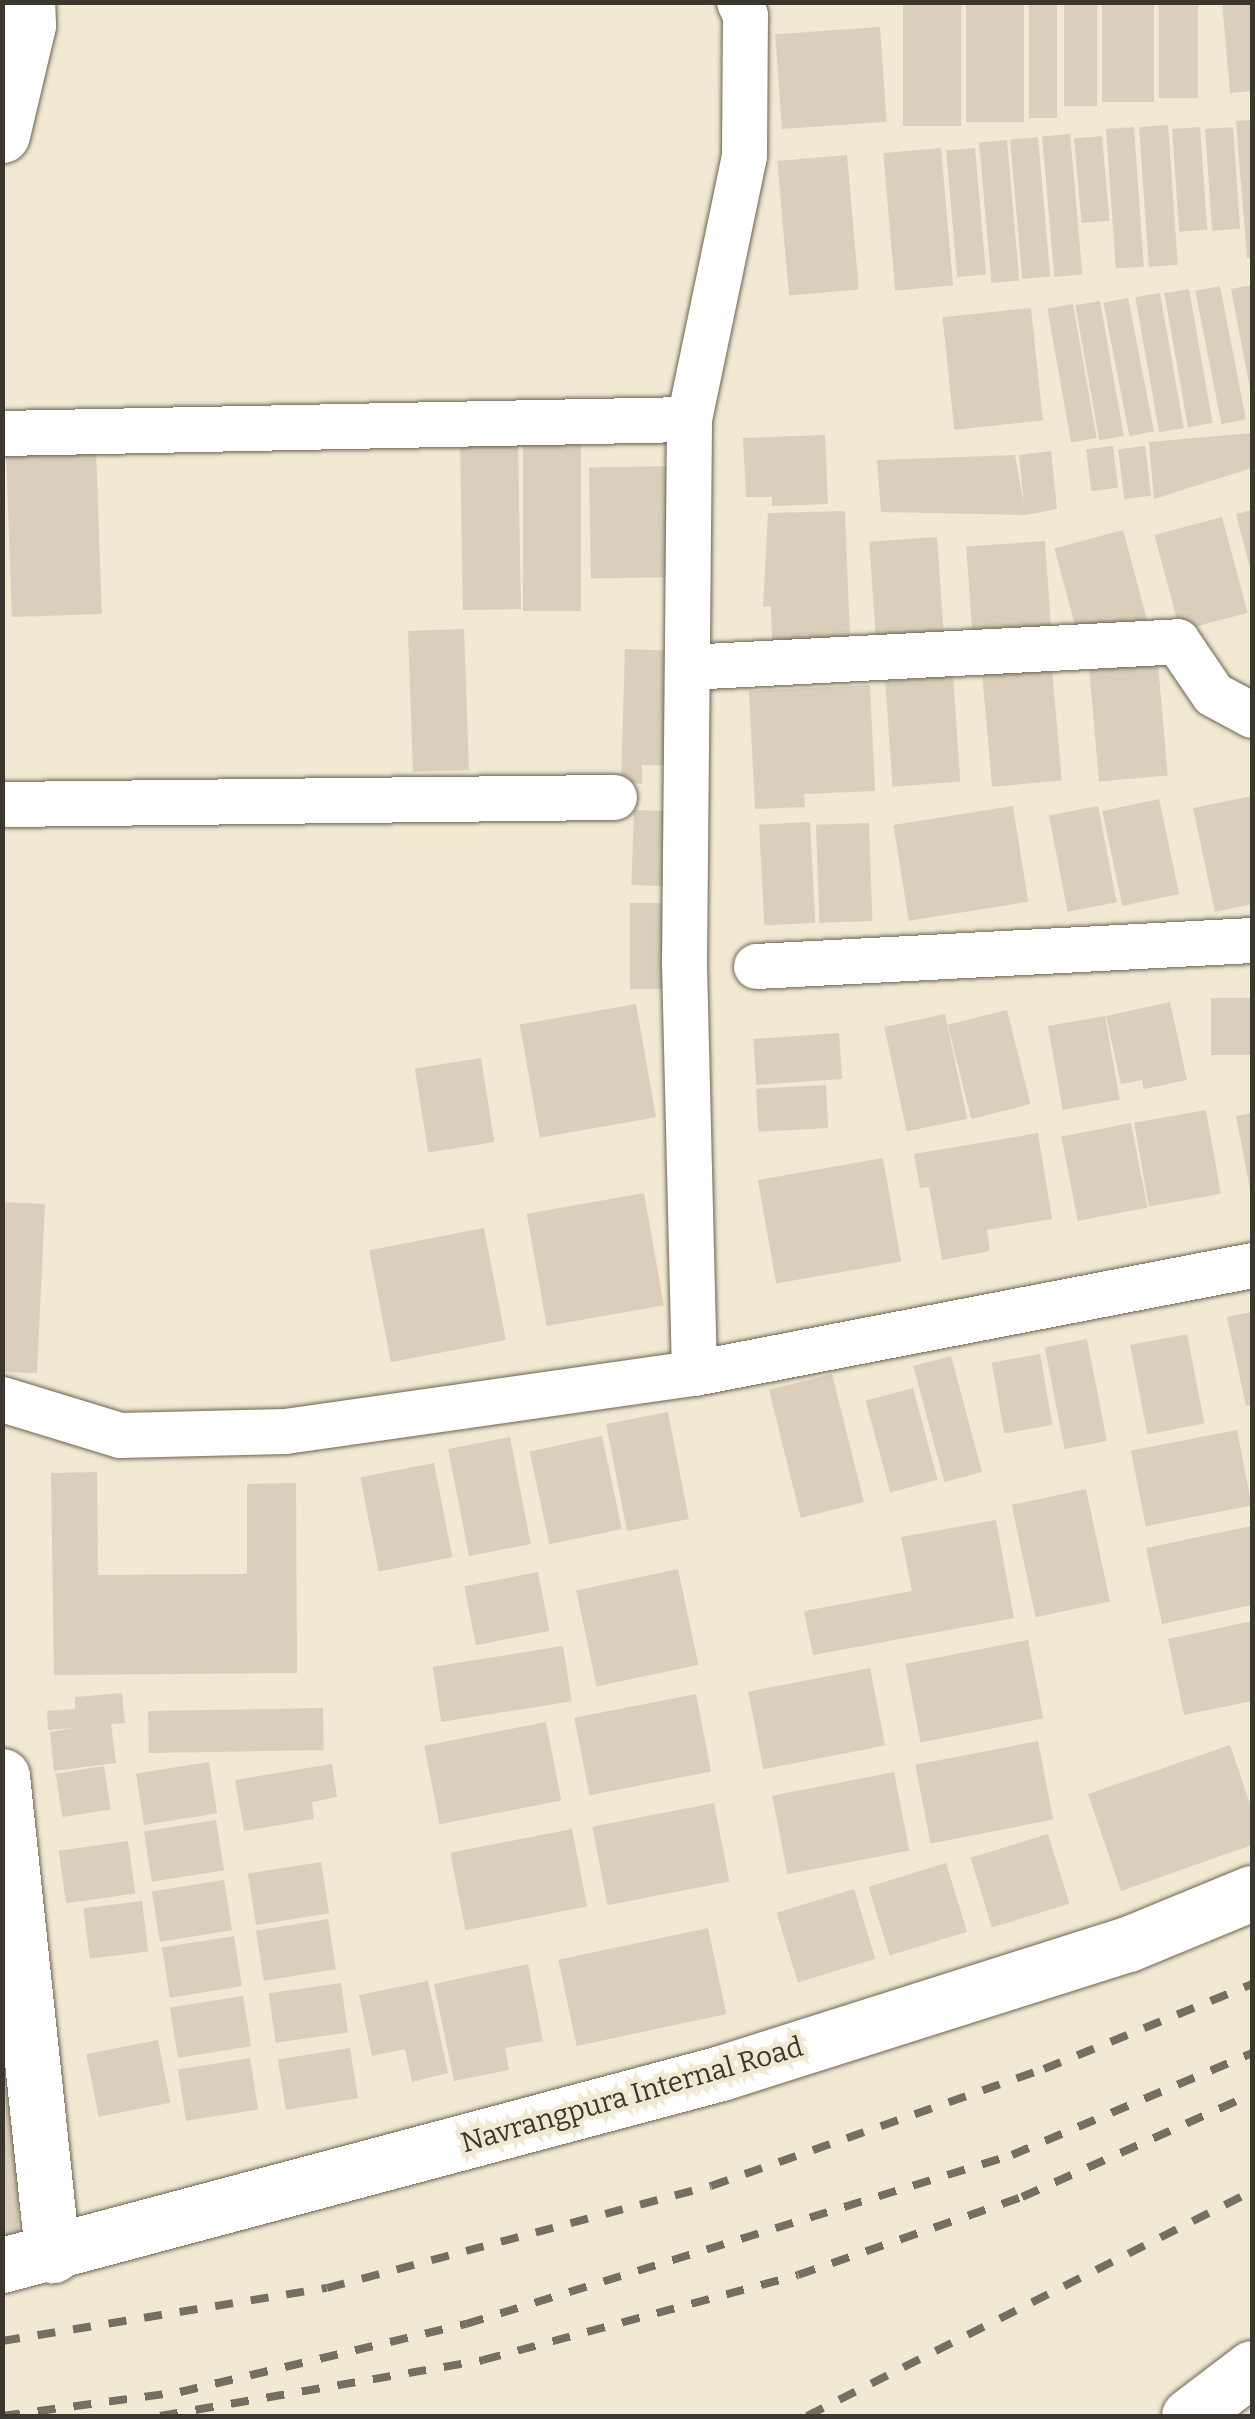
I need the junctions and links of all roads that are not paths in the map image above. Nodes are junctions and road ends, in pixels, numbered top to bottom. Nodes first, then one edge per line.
1 (27, 2) edge
2 (739, 2) edge
3 (10, 74) edge
4 (2, 135) edge
5 (689, 418) junction
6 (2, 432) edge
7 (687, 667) junction
8 (1252, 715) edge
9 (614, 798) dead end
10 (2, 804) edge
11 (1252, 940) edge
12 (756, 966) dead end
13 (1252, 1265) edge
14 (694, 1373) junction
15 (2, 1399) edge
16 (2, 1776) edge
17 (1252, 1894) edge
18 (27, 2260) edge
19 (1252, 2368) edge
20 (1189, 2416) edge

1 - 3 street
2 - 5 street
3 - 4 street
5 - 6 street
5 - 7 street
7 - 8 street
7 - 14 street
9 - 10 street
11 - 12 street
13 - 14 street
14 - 15 street
16 - 18 street
17 - 18 street, Navrangpura Internal Road
19 - 20 street

